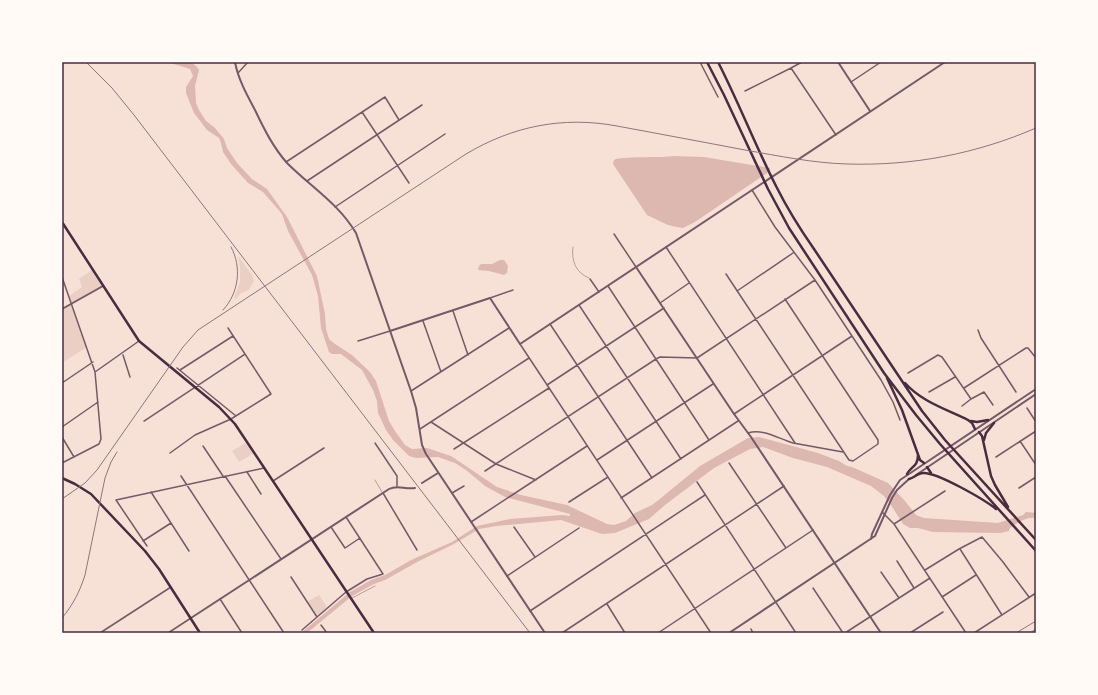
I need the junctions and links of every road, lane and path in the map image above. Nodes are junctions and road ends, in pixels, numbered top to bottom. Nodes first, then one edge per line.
1 (235, 62) edge
2 (248, 62) edge
3 (700, 62) edge
4 (707, 62) edge
5 (718, 62) edge
6 (802, 62) edge
7 (838, 62) edge
8 (881, 62) edge
9 (945, 62) edge
10 (792, 68) junction
11 (238, 73) junction
12 (851, 82) junction
13 (745, 91) dead end
14 (718, 97) dead end
15 (422, 106) dead end
16 (870, 111) junction
17 (362, 112) junction
18 (400, 120) junction
19 (377, 134) junction
20 (445, 134) dead end
21 (836, 135) junction
22 (286, 162) junction
23 (399, 165) junction
24 (307, 181) junction
25 (409, 182) dead end
26 (752, 190) junction
27 (335, 207) junction
28 (62, 222) edge
29 (614, 234) dead end
30 (574, 247) dead end
31 (666, 247) junction
32 (793, 253) junction
33 (636, 267) junction
34 (726, 274) dead end
35 (62, 277) edge
36 (590, 279) joint
37 (815, 280) junction
38 (689, 283) junction
39 (103, 286) junction
40 (608, 286) junction
41 (513, 290) dead end
42 (737, 291) junction
43 (598, 292) junction
44 (490, 298) junction
45 (785, 299) junction
46 (660, 303) junction
47 (72, 304) junction
48 (578, 305) junction
49 (664, 308) junction
50 (62, 309) edge
51 (452, 310) junction
52 (755, 319) junction
53 (423, 321) junction
54 (550, 324) junction
55 (228, 328) dead end
56 (509, 328) junction
57 (635, 328) junction
58 (978, 330) dead end
59 (390, 331) junction
60 (233, 336) junction
61 (852, 336) junction
62 (726, 339) junction
63 (140, 342) junction
64 (358, 342) dead end
65 (520, 344) junction
66 (606, 346) junction
67 (122, 354) junction
68 (245, 354) junction
69 (468, 355) junction
70 (822, 356) junction
71 (529, 358) junction
72 (697, 358) junction
73 (1036, 358) edge
74 (656, 360) junction
75 (93, 362) junction
76 (578, 365) junction
77 (999, 366) junction
78 (177, 368) dead end
79 (180, 370) junction
80 (95, 372) junction
81 (441, 372) junction
82 (884, 373) junction
83 (908, 373) dead end
84 (897, 374) junction
85 (792, 376) junction
86 (955, 376) junction
87 (130, 377) dead end
88 (627, 378) junction
89 (62, 383) edge
90 (714, 384) junction
91 (198, 385) junction
92 (548, 386) junction
93 (964, 388) junction
94 (1036, 389) edge
95 (411, 391) junction
96 (929, 392) dead end
97 (1016, 392) dead end
98 (1036, 394) edge
99 (763, 395) junction
100 (598, 397) junction
101 (971, 399) junction
102 (98, 402) junction
103 (684, 402) junction
104 (993, 405) dead end
105 (962, 406) dead end
106 (1027, 408) dead end
107 (734, 414) junction
108 (236, 416) junction
109 (568, 417) junction
110 (230, 418) junction
111 (900, 420) dead end
112 (968, 420) junction
113 (988, 420) junction
114 (144, 421) dead end
115 (656, 421) junction
116 (738, 421) junction
117 (431, 422) junction
118 (994, 422) junction
119 (1036, 422) edge
120 (62, 427) edge
121 (420, 429) junction
122 (976, 429) junction
123 (1036, 431) edge
124 (979, 432) junction
125 (748, 433) junction
126 (62, 437) edge
127 (627, 440) junction
128 (709, 440) junction
129 (1020, 441) junction
130 (984, 442) junction
131 (464, 443) junction
132 (794, 443) junction
133 (375, 444) dead end
134 (203, 446) dead end
135 (587, 446) junction
136 (324, 448) dead end
137 (454, 450) dead end
138 (918, 450) junction
139 (844, 452) junction
140 (170, 453) dead end
141 (74, 457) junction
142 (996, 457) dead end
143 (680, 459) junction
144 (597, 460) junction
145 (62, 463) edge
146 (729, 463) dead end
147 (924, 463) junction
148 (496, 464) junction
149 (1036, 465) edge
150 (927, 467) junction
151 (264, 468) junction
152 (485, 471) dead end
153 (247, 472) junction
154 (438, 473) junction
155 (907, 474) junction
156 (932, 474) junction
157 (181, 476) dead end
158 (224, 476) junction
159 (608, 477) junction
160 (1036, 477) edge
161 (62, 478) edge
162 (652, 478) junction
163 (909, 479) junction
164 (375, 480) dead end
165 (536, 480) junction
166 (273, 481) junction
167 (697, 482) dead end
168 (422, 483) dead end
169 (187, 484) junction
170 (396, 486) junction
171 (464, 486) dead end
172 (784, 486) junction
173 (415, 488) dead end
174 (1019, 488) dead end
175 (945, 490) dead end
176 (151, 492) junction
177 (383, 493) junction
178 (452, 493) junction
179 (261, 494) dead end
180 (705, 495) junction
181 (621, 498) junction
182 (569, 502) dead end
183 (757, 505) junction
184 (1009, 510) junction
185 (882, 512) junction
186 (1001, 513) junction
187 (885, 514) junction
188 (346, 517) junction
189 (471, 522) junction
190 (171, 523) junction
191 (894, 524) junction
192 (724, 526) junction
193 (331, 527) junction
194 (514, 527) dead end
195 (579, 528) dead end
196 (813, 530) junction
197 (646, 535) junction
198 (360, 538) junction
199 (871, 539) junction
200 (312, 540) junction
201 (1036, 540) edge
202 (143, 542) junction
203 (147, 546) dead end
204 (786, 548) junction
205 (959, 549) junction
206 (417, 550) dead end
207 (189, 551) dead end
208 (1036, 551) edge
209 (535, 557) junction
210 (281, 559) junction
211 (896, 561) dead end
212 (835, 563) junction
213 (665, 564) junction
214 (754, 569) junction
215 (925, 570) junction
216 (881, 572) dead end
217 (976, 575) junction
218 (507, 576) junction
219 (291, 577) dead end
220 (930, 578) junction
221 (250, 580) junction
222 (171, 586) junction
223 (375, 586) dead end
224 (813, 588) dead end
225 (914, 588) junction
226 (346, 592) junction
227 (1036, 593) edge
228 (942, 597) junction
229 (899, 598) junction
230 (1028, 598) junction
231 (220, 599) junction
232 (351, 599) junction
233 (775, 602) junction
234 (606, 604) junction
235 (694, 609) junction
236 (530, 611) junction
237 (943, 612) dead end
238 (1002, 615) junction
239 (870, 616) junction
240 (316, 617) junction
241 (191, 618) junction
242 (321, 625) dead end
243 (751, 629) dead end
244 (302, 630) dead end
245 (659, 632) edge
246 (100, 633) edge
247 (168, 633) edge
248 (200, 633) edge
249 (242, 633) edge
250 (284, 633) edge
251 (327, 633) edge
252 (374, 633) edge
253 (545, 633) edge
254 (562, 633) edge
255 (625, 633) edge
256 (711, 633) edge
257 (729, 633) edge
258 (753, 633) edge
259 (796, 633) edge
260 (844, 633) edge
261 (881, 633) edge
262 (910, 633) edge
263 (966, 633) edge
264 (974, 633) edge

1 - 11 street
2 - 11 street
3 - 14 street
4 - 82 main road
5 - 84 main road
6 - 10 street
7 - 12 street
8 - 12 street
9 - 16 street
10 - 13 street
10 - 21 street
11 - 22 street
12 - 16 street
15 - 18 street
16 - 21 street
17 - 18 street
17 - 19 street
17 - 22 street
18 - 19 street
19 - 23 street
19 - 24 street
20 - 23 street
21 - 26 street
22 - 24 street
23 - 25 street
23 - 27 street
24 - 27 street
26 - 31 street
26 - 32 street
27 - 59 street
28 - 39 main road
29 - 33 street
30 - 36 lane
31 - 33 street
31 - 38 street
32 - 37 street
32 - 42 street
33 - 40 street
33 - 46 street
34 - 42 street
35 - 47 street
36 - 43 street
37 - 45 street
37 - 61 street
38 - 46 street
38 - 62 street
39 - 47 street
39 - 63 main road
40 - 43 street
40 - 57 street
41 - 44 street
42 - 52 street
43 - 48 street
44 - 51 street
44 - 56 street
45 - 52 street
45 - 70 street
46 - 49 street
47 - 50 street
47 - 75 street
48 - 54 street
48 - 66 street
49 - 57 street
49 - 72 street
51 - 53 street
51 - 69 street
52 - 62 street
52 - 85 street
53 - 59 street
53 - 81 street
54 - 65 street
54 - 76 street
55 - 60 street
56 - 65 street
56 - 69 street
57 - 66 street
57 - 74 street
58 - 77 street
59 - 64 street
59 - 95 street
60 - 68 street
60 - 79 street
61 - 70 street
61 - 111 street
62 - 72 street
62 - 99 street
63 - 67 street
63 - 110 main road
65 - 71 street
66 - 76 street
66 - 88 street
67 - 80 street
67 - 87 street
68 - 91 street
68 - 108 street
69 - 81 street
70 - 85 street
70 - 139 street
71 - 92 street
71 - 117 street
72 - 74 street
72 - 90 street
73 - 77 street
74 - 88 street
74 - 103 street
75 - 80 street
75 - 89 street
76 - 92 street
76 - 100 street
77 - 93 street
77 - 97 street
78 - 79 street
79 - 91 street
80 - 102 street
81 - 95 street
82 - 138 main road
82 - 186 main road
83 - 86 street
84 - 112 main road
84 - 184 main road
85 - 99 street
85 - 139 street
86 - 93 street
86 - 96 street
88 - 100 street
88 - 115 street
90 - 103 street
90 - 107 street
91 - 108 street
91 - 114 street
92 - 109 street
92 - 131 street
93 - 101 street
94 - 113 street
95 - 121 street
98 - 118 street
99 - 107 street
99 - 132 street
100 - 109 street
100 - 127 street
101 - 104 street
101 - 105 street
102 - 120 street
102 - 141 street
103 - 115 street
103 - 128 street
106 - 119 street
107 - 116 street
108 - 110 street
109 - 135 street
109 - 148 street
110 - 140 street
110 - 151 main road
112 - 113 main road
112 - 122 main road
113 - 122 street
115 - 127 street
115 - 143 street
116 - 125 street
116 - 128 street
117 - 121 street
117 - 131 street
118 - 124 street
118 - 130 main road
121 - 154 street
122 - 124 street
122 - 147 street
123 - 129 street
124 - 130 main road
124 - 150 street
125 - 132 street
125 - 172 street
126 - 141 street
127 - 144 street
127 - 162 street
128 - 143 street
129 - 142 street
129 - 149 street
130 - 184 main road
131 - 137 street
131 - 148 street
132 - 139 street
133 - 170 street
134 - 158 street
135 - 144 street
135 - 165 street
136 - 166 street
138 - 147 main road
138 - 155 main road
141 - 145 street
143 - 162 street
144 - 159 street
146 - 183 street
147 - 150 street
147 - 155 street
148 - 152 street
148 - 165 street
150 - 156 main road
150 - 163 street
151 - 153 street
151 - 166 main road
153 - 158 street
153 - 179 street
154 - 168 street
154 - 178 street
155 - 185 street
156 - 163 main road
156 - 186 main road
157 - 169 street
158 - 169 street
158 - 210 street
159 - 181 street
159 - 182 street
160 - 174 street
161 - 222 main road
162 - 181 street
163 - 187 street
164 - 177 lane
165 - 189 street
166 - 200 main road
167 - 180 street
169 - 176 street
169 - 221 street
170 - 173 street
170 - 177 street
171 - 178 street
172 - 183 street
172 - 196 street
175 - 191 street
176 - 190 street
176 - 202 street
177 - 188 street
177 - 206 street
178 - 189 street
180 - 192 street
180 - 197 street
181 - 197 street
183 - 192 street
183 - 204 street
184 - 201 main road
185 - 187 street
185 - 199 street
186 - 208 main road
187 - 191 street
187 - 199 street
188 - 193 street
188 - 198 street
189 - 218 street
190 - 202 street
190 - 207 street
191 - 215 street
192 - 213 street
192 - 214 street
193 - 198 street
193 - 200 street
194 - 209 street
195 - 209 street
196 - 204 street
196 - 212 street
197 - 213 street
197 - 236 street
198 - 226 street
199 - 212 street
200 - 210 street
200 - 226 main road
202 - 203 street
204 - 214 street
205 - 215 street
205 - 217 street
205 - 230 street
209 - 218 street
210 - 221 street
211 - 225 street
212 - 233 street
212 - 239 street
213 - 234 street
213 - 235 street
214 - 233 street
214 - 235 street
215 - 220 street
216 - 229 street
217 - 228 street
217 - 238 street
218 - 236 street
219 - 240 street
220 - 225 street
220 - 228 street
221 - 231 street
221 - 250 street
222 - 241 main road
222 - 246 street
223 - 232 lane
224 - 260 street
225 - 229 street
226 - 232 main road
226 - 240 street
227 - 230 street
228 - 263 street
229 - 239 street
230 - 238 street
231 - 241 street
231 - 249 street
232 - 252 main road
233 - 257 street
233 - 259 street
234 - 254 street
234 - 255 street
235 - 245 street
235 - 256 street
236 - 253 street
237 - 262 street
238 - 264 street
239 - 260 street
239 - 261 street
240 - 244 street
241 - 247 street
241 - 248 main road
242 - 251 street
243 - 258 street

